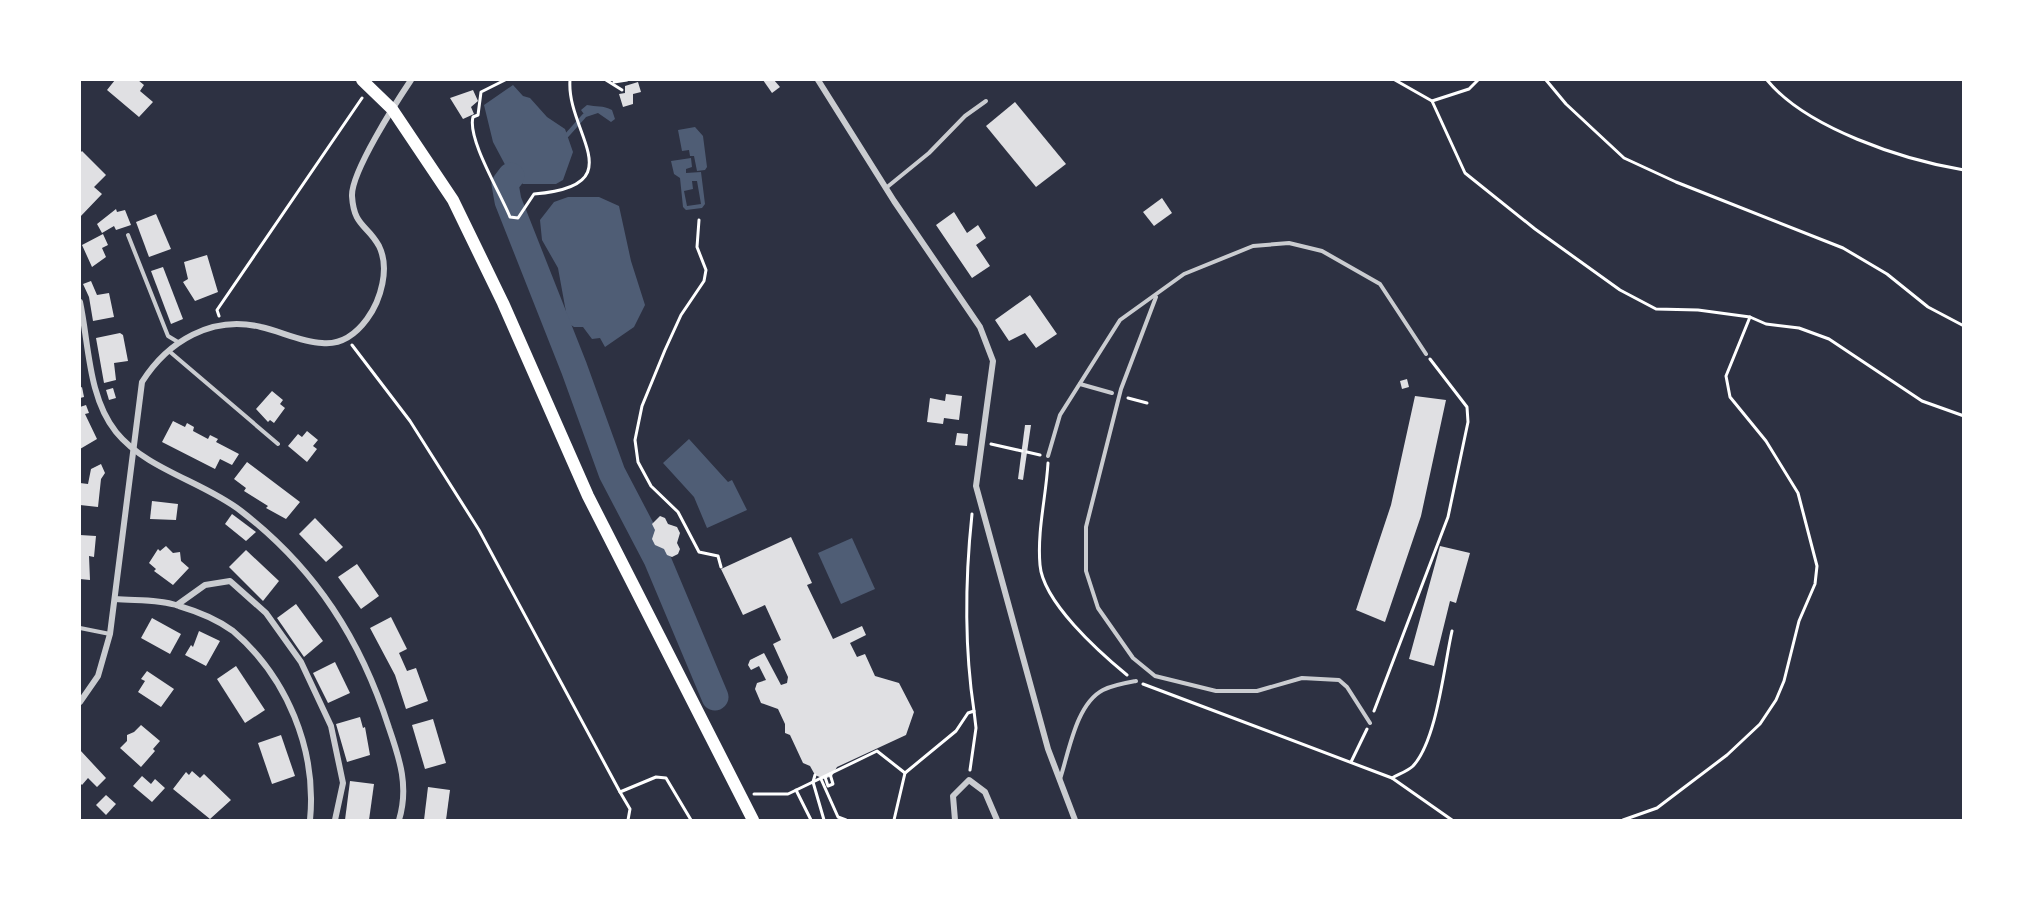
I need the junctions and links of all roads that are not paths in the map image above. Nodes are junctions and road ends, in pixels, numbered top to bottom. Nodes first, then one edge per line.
1 (411, 80) edge
2 (818, 80) edge
3 (366, 83) edge
4 (986, 101) dead end
5 (392, 110) junction
6 (886, 188) junction
7 (128, 235) dead end
8 (1156, 297) junction
9 (80, 302) edge
10 (178, 342) junction
11 (169, 351) junction
12 (1426, 354) road end
13 (1080, 384) junction
14 (1112, 393) dead end
15 (278, 444) dead end
16 (133, 451) junction
17 (1048, 456) road end
18 (115, 598) junction
19 (177, 605) junction
20 (80, 628) edge
21 (110, 634) junction
22 (1136, 681) road end
23 (80, 702) edge
24 (1370, 723) road end
25 (1059, 782) junction
26 (310, 820) edge
27 (335, 820) edge
28 (399, 820) edge
29 (753, 820) edge
30 (955, 820) edge
31 (997, 820) edge
32 (1076, 820) edge

1 - 5 street
2 - 6 street
3 - 5 main road
4 - 6 lane
5 - 10 street
5 - 29 main road
6 - 25 street
7 - 10 lane
8 - 12 lane
8 - 13 lane
8 - 24 lane
9 - 16 street
10 - 11 street
11 - 15 lane
11 - 16 street
13 - 14 lane
13 - 17 lane
16 - 18 street
16 - 28 street
18 - 19 street
18 - 21 street
19 - 26 street
19 - 27 street
20 - 21 lane
21 - 23 street
22 - 25 lane
25 - 32 street
30 - 31 street

